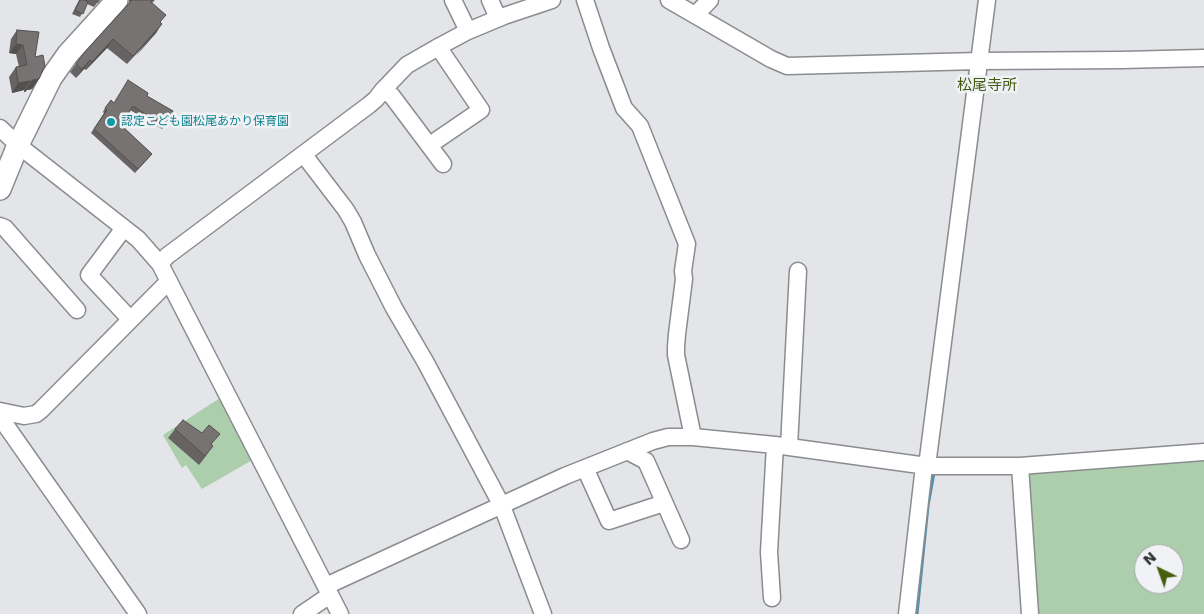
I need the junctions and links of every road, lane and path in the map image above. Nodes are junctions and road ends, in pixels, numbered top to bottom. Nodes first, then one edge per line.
1 (117, 0) edge
2 (453, 0) edge
3 (490, 0) edge
4 (552, 0) edge
5 (585, 0) edge
6 (669, 0) edge
7 (710, 0) edge
8 (987, 0) edge
9 (695, 15) junction
10 (498, 18) junction
11 (468, 31) junction
12 (440, 46) junction
13 (1204, 58) edge
14 (979, 61) junction
15 (383, 90) junction
16 (0, 128) edge
17 (437, 140) dead end
18 (18, 145) junction
19 (304, 155) junction
20 (444, 164) dead end
21 (0, 189) edge
22 (0, 226) edge
23 (124, 228) junction
24 (160, 264) junction
25 (798, 271) dead end
26 (169, 281) junction
27 (78, 310) dead end
28 (130, 319) junction
29 (0, 410) edge
30 (0, 417) edge
31 (693, 437) junction
32 (782, 446) junction
33 (627, 451) junction
34 (1204, 452) edge
35 (926, 466) junction
36 (1020, 466) junction
37 (585, 468) junction
38 (664, 503) junction
39 (502, 506) junction
40 (681, 540) dead end
41 (328, 591) junction
42 (772, 598) dead end
43 (138, 614) edge
44 (302, 614) edge
45 (340, 614) edge
46 (543, 614) edge
47 (907, 614) edge
48 (1030, 614) edge

1 - 18 main road
2 - 11 street
3 - 10 street
4 - 10 street
5 - 31 street
6 - 9 street
7 - 9 street
8 - 14 street
9 - 14 street
10 - 11 street
11 - 12 street
12 - 15 street
12 - 17 street
13 - 14 street
14 - 35 street
15 - 19 street
15 - 20 street
16 - 18 street
18 - 21 main road
18 - 23 street
19 - 24 street
19 - 39 street
22 - 27 street
23 - 24 street
23 - 28 street
24 - 26 street
25 - 32 street
26 - 28 street
26 - 41 street
28 - 29 street
30 - 43 street
31 - 32 street
31 - 33 street
32 - 35 street
32 - 42 street
33 - 37 street
33 - 38 street
34 - 36 street
35 - 36 street
35 - 47 street
36 - 48 street
37 - 38 street
37 - 39 street
38 - 40 street
39 - 41 street
39 - 46 street
41 - 44 street
41 - 45 street

